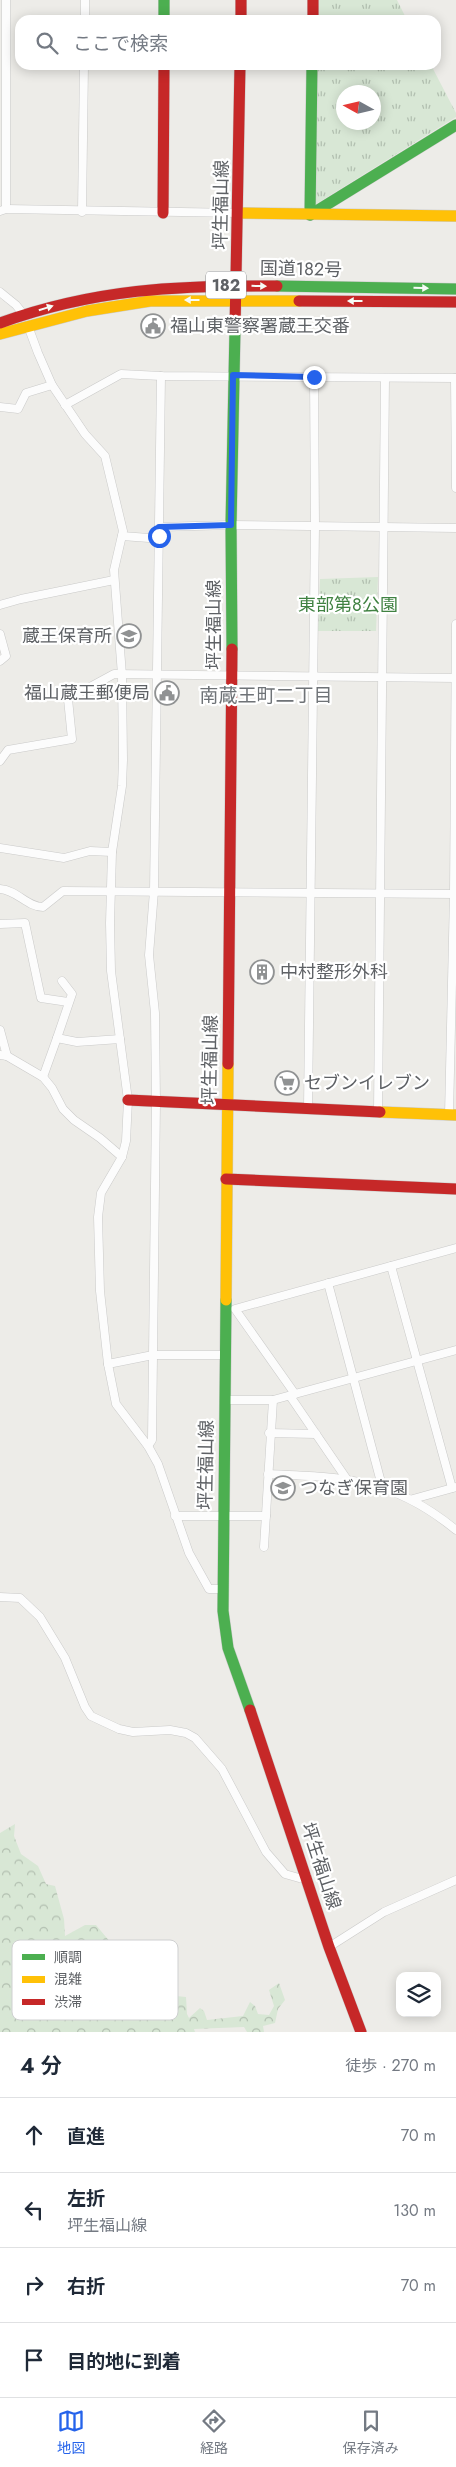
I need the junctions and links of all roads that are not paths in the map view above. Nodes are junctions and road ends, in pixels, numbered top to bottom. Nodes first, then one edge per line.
1 (6, 0) edge
2 (85, 0) edge
3 (164, 0) edge
4 (241, 0) edge
5 (313, 0) edge
6 (85, 15) edge
7 (164, 15) edge
8 (240, 15) edge
9 (313, 15) edge
10 (84, 70) edge
11 (164, 70) edge
12 (240, 70) edge
13 (312, 70) edge
14 (456, 125) edge
15 (3, 210) edge
16 (82, 212) junction
17 (163, 213) junction
18 (239, 213) junction
19 (310, 215) junction
20 (456, 216) edge
21 (236, 286) junction
22 (456, 289) edge
23 (0, 292) edge
24 (235, 300) junction
25 (456, 302) edge
26 (26, 320) junction
27 (0, 323) edge
28 (0, 334) edge
29 (233, 375) junction
30 (161, 376) junction
31 (314, 377) junction
32 (385, 378) junction
33 (455, 378) edge
34 (52, 385) junction
35 (65, 404) junction
36 (0, 407) edge
37 (456, 488) edge
38 (231, 525) junction
39 (315, 526) junction
40 (159, 527) junction
41 (384, 527) junction
42 (456, 528) edge
43 (122, 536) junction
44 (159, 536) junction
45 (114, 580) junction
46 (0, 605) edge
47 (456, 624) edge
48 (0, 634) edge
49 (0, 661) edge
50 (122, 675) junction
51 (157, 675) junction
52 (232, 676) junction
53 (314, 677) junction
54 (384, 678) junction
55 (456, 678) edge
56 (0, 761) edge
57 (0, 848) edge
58 (112, 852) junction
59 (0, 889) edge
60 (112, 891) junction
61 (154, 891) junction
62 (229, 892) junction
63 (311, 893) junction
64 (381, 894) junction
65 (455, 894) edge
66 (0, 924) edge
67 (62, 981) dead end
68 (68, 1002) junction
69 (0, 1030) edge
70 (56, 1038) junction
71 (120, 1039) junction
72 (3, 1056) edge
73 (43, 1077) junction
74 (128, 1100) junction
75 (156, 1102) junction
76 (227, 1105) junction
77 (308, 1108) junction
78 (378, 1111) junction
79 (452, 1115) edge
80 (122, 1157) junction
81 (226, 1179) junction
82 (456, 1189) edge
83 (455, 1250) edge
84 (391, 1266) junction
85 (328, 1283) junction
86 (456, 1350) edge
87 (152, 1355) junction
88 (225, 1355) junction
89 (418, 1361) junction
90 (108, 1364) junction
91 (353, 1378) junction
92 (292, 1395) junction
93 (224, 1400) junction
94 (272, 1400) junction
95 (269, 1433) junction
96 (316, 1434) junction
97 (148, 1446) junction
98 (268, 1474) junction
99 (346, 1478) junction
100 (382, 1486) junction
101 (454, 1488) edge
102 (412, 1499) junction
103 (175, 1516) junction
104 (223, 1516) junction
105 (266, 1516) junction
106 (456, 1530) edge
107 (264, 1546) dead end
108 (222, 1589) junction
109 (0, 1597) edge
110 (303, 1877) junction
111 (456, 1880) edge
112 (329, 1947) junction
113 (360, 2032) edge

1 - 15 street
2 - 6 street
3 - 7 main road
4 - 8 main road
5 - 9 main road
10 - 16 street
11 - 17 main road
12 - 18 main road, 坪生福山線
13 - 19 main road
14 - 19 main road
15 - 16 street
16 - 17 street
17 - 18 street
18 - 19 main road
18 - 21 main road, 坪生福山線
19 - 20 main road
21 -> 22 main road, 国道182号 / 182
21 - 24 main road, 坪生福山線
26 -> 21 main road, 国道182号 / 182
23 - 26 street
25 -> 24 main road, 国道182号 / 182
24 -> 26 main road, 国道182号 / 182
24 - 29 main road, 坪生福山線
26 - 27 main road, 国道182号 / 182
26 - 28 main road, 国道182号 / 182
26 - 34 street
29 - 30 street
29 - 31 street
29 - 38 main road, 坪生福山線
30 - 35 street
30 - 40 street
31 - 32 street
31 - 39 street
32 - 33 street
32 - 41 street
33 - 37 street
34 - 35 street
34 - 36 street
35 - 43 street
38 - 39 street
38 - 40 street
38 - 52 main road, 坪生福山線
39 - 41 street
39 - 53 street
40 - 44 street
41 - 42 street
41 - 54 street
43 - 44 street
43 - 45 street
44 - 51 street
45 - 46 street
45 - 50 street
47 - 55 street
48 - 49 street
50 - 51 street
50 - 56 street
50 - 58 street
51 - 52 street
51 - 61 street
52 - 53 street
52 - 62 main road, 坪生福山線
53 - 54 street
53 - 63 street
54 - 55 street
54 - 64 street
55 - 65 street
57 - 58 street
58 - 60 street
59 - 60 street
60 - 61 street
60 - 71 street
61 - 62 street
61 - 75 street
62 - 63 street
62 - 76 main road, 坪生福山線
63 - 64 street
63 - 77 street
64 - 65 street
64 - 78 street
65 - 79 street
66 - 68 street
67 - 68 street
68 - 70 street
69 - 72 street
70 - 71 street
70 - 73 street
71 - 74 street
72 - 73 street
73 - 80 street
74 - 75 main road
74 - 80 street
75 - 76 main road
75 - 87 street
76 - 77 main road
76 - 81 main road, 坪生福山線
77 - 78 main road
78 - 79 main road
80 - 90 street
81 - 82 main road
81 - 88 main road, 坪生福山線
83 - 84 street
84 - 85 street
84 - 89 street
85 - 91 street
85 - 92 street
86 - 89 street
87 - 88 street
87 - 90 street
87 - 97 street
88 - 93 main road, 坪生福山線
89 - 91 street
89 - 101 street
90 - 97 street
91 - 92 street
91 - 100 street
92 - 94 street
92 - 96 street
93 - 94 street
93 - 104 main road, 坪生福山線
94 - 95 street
95 - 96 street
95 - 98 street
96 - 99 street
97 - 103 street
98 - 99 street
98 - 105 street
99 - 100 street
100 - 102 street
101 - 102 street
102 - 106 street
103 - 104 street
103 - 108 street
104 - 105 street
104 - 108 main road, 坪生福山線
105 - 107 street
108 - 110 main road, 坪生福山線
109 - 110 street
110 - 112 main road, 坪生福山線
111 - 112 street
112 - 113 main road, 坪生福山線

